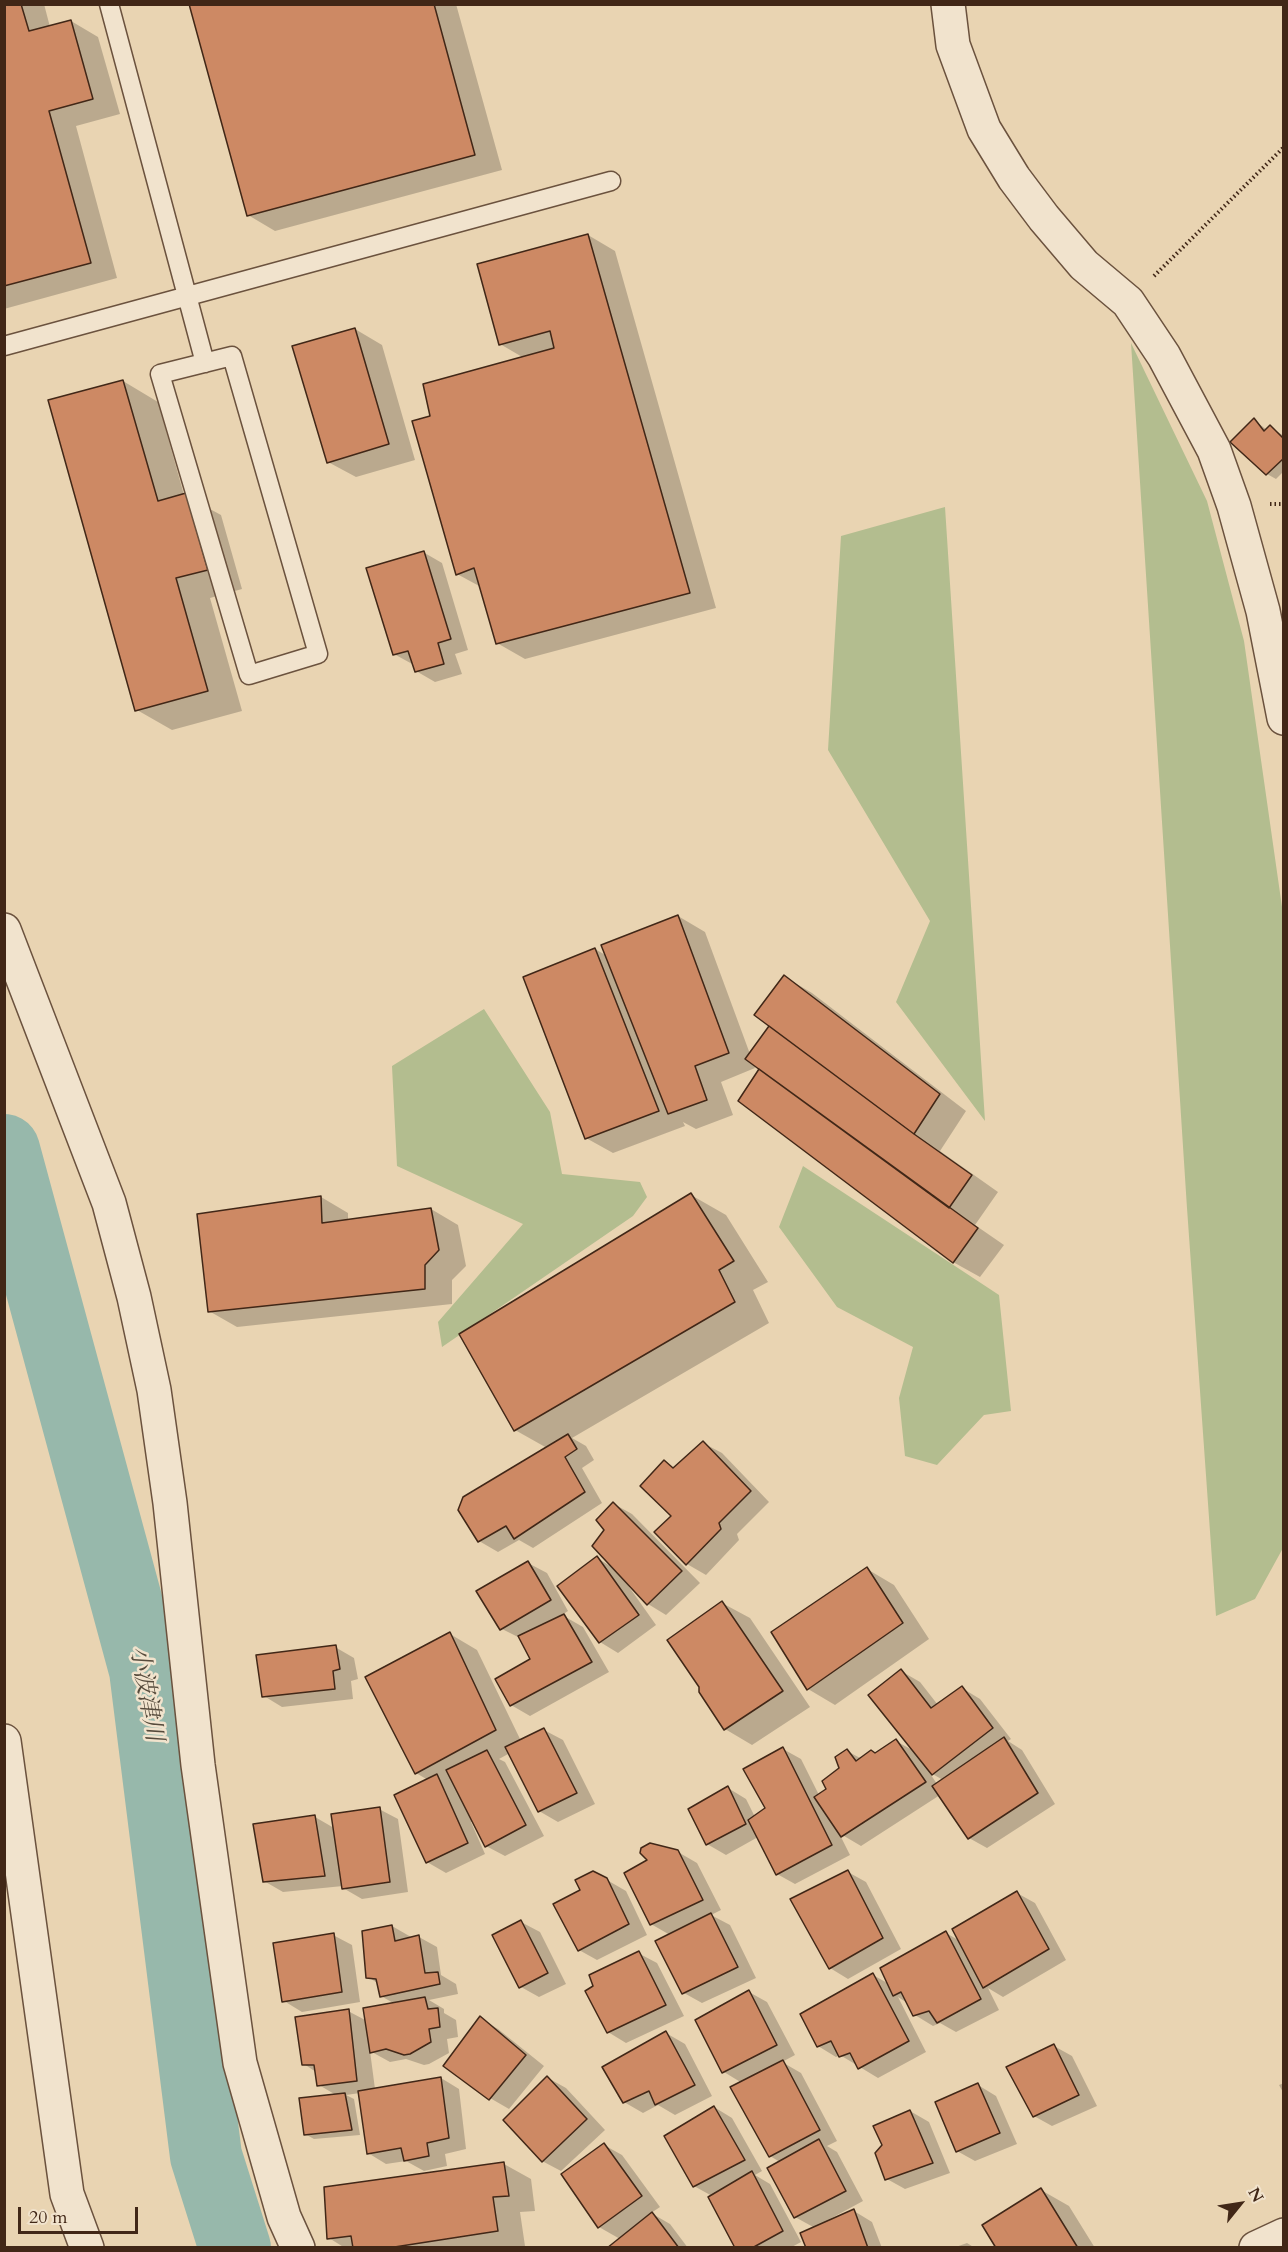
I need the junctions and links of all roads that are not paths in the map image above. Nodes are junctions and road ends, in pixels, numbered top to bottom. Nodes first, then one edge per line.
1 (109, 4) edge
2 (948, 4) edge
3 (612, 181) dead end
4 (189, 295) junction
5 (4, 346) edge
6 (206, 363) junction
7 (1284, 718) edge
8 (4, 930) edge
9 (4, 1741) edge
10 (1284, 2235) edge
11 (87, 2247) edge
12 (298, 2247) edge
13 (1256, 2247) edge

1 - 4 lane
2 - 7 street
3 - 4 lane
4 - 5 lane
4 - 6 lane
6 - 6 lane
8 - 12 street
9 - 11 street
10 - 13 street

